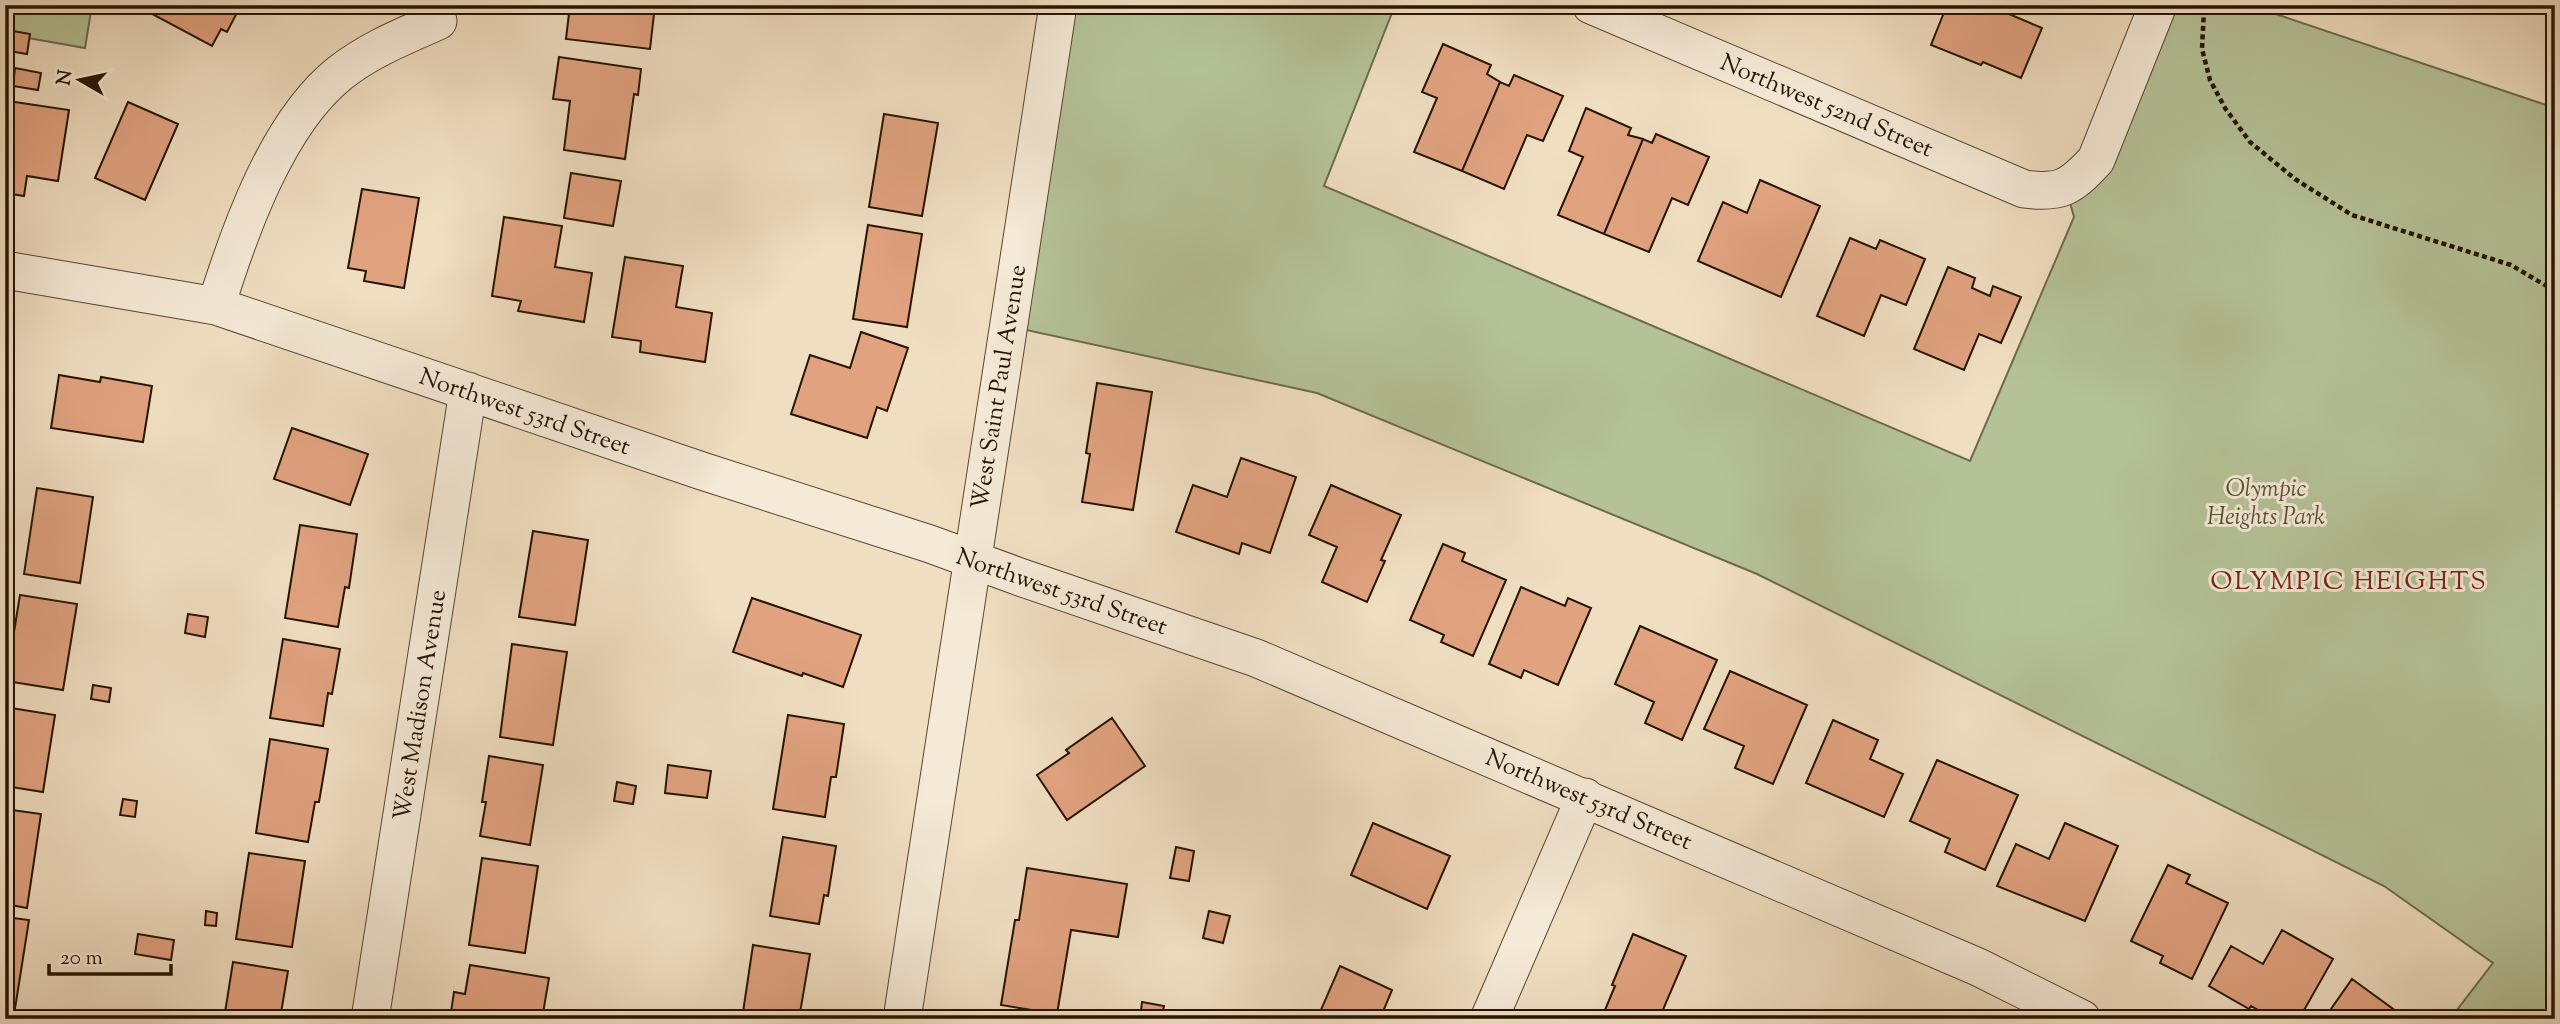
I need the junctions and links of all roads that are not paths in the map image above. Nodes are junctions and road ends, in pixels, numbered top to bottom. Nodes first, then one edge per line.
1 (1058, 5) edge
2 (1591, 5) edge
3 (2158, 5) edge
4 (438, 21) dead end
5 (5, 271) edge
6 (216, 306) junction
7 (468, 391) junction
8 (971, 559) junction
9 (1585, 797) junction
10 (370, 1019) edge
11 (902, 1019) edge
12 (1489, 1019) edge
13 (2082, 1019) edge

1 - 8 street, West Saint Paul Avenue
2 - 3 street, Northwest 52nd Street
4 - 6 street
5 - 6 street, Northwest 53rd Street
6 - 7 street, Northwest 53rd Street
7 - 8 street, Northwest 53rd Street
7 - 10 street, West Madison Avenue
8 - 9 street, Northwest 53rd Street
8 - 11 street, West Saint Paul Avenue
9 - 12 street
9 - 13 street, Northwest 53rd Street

